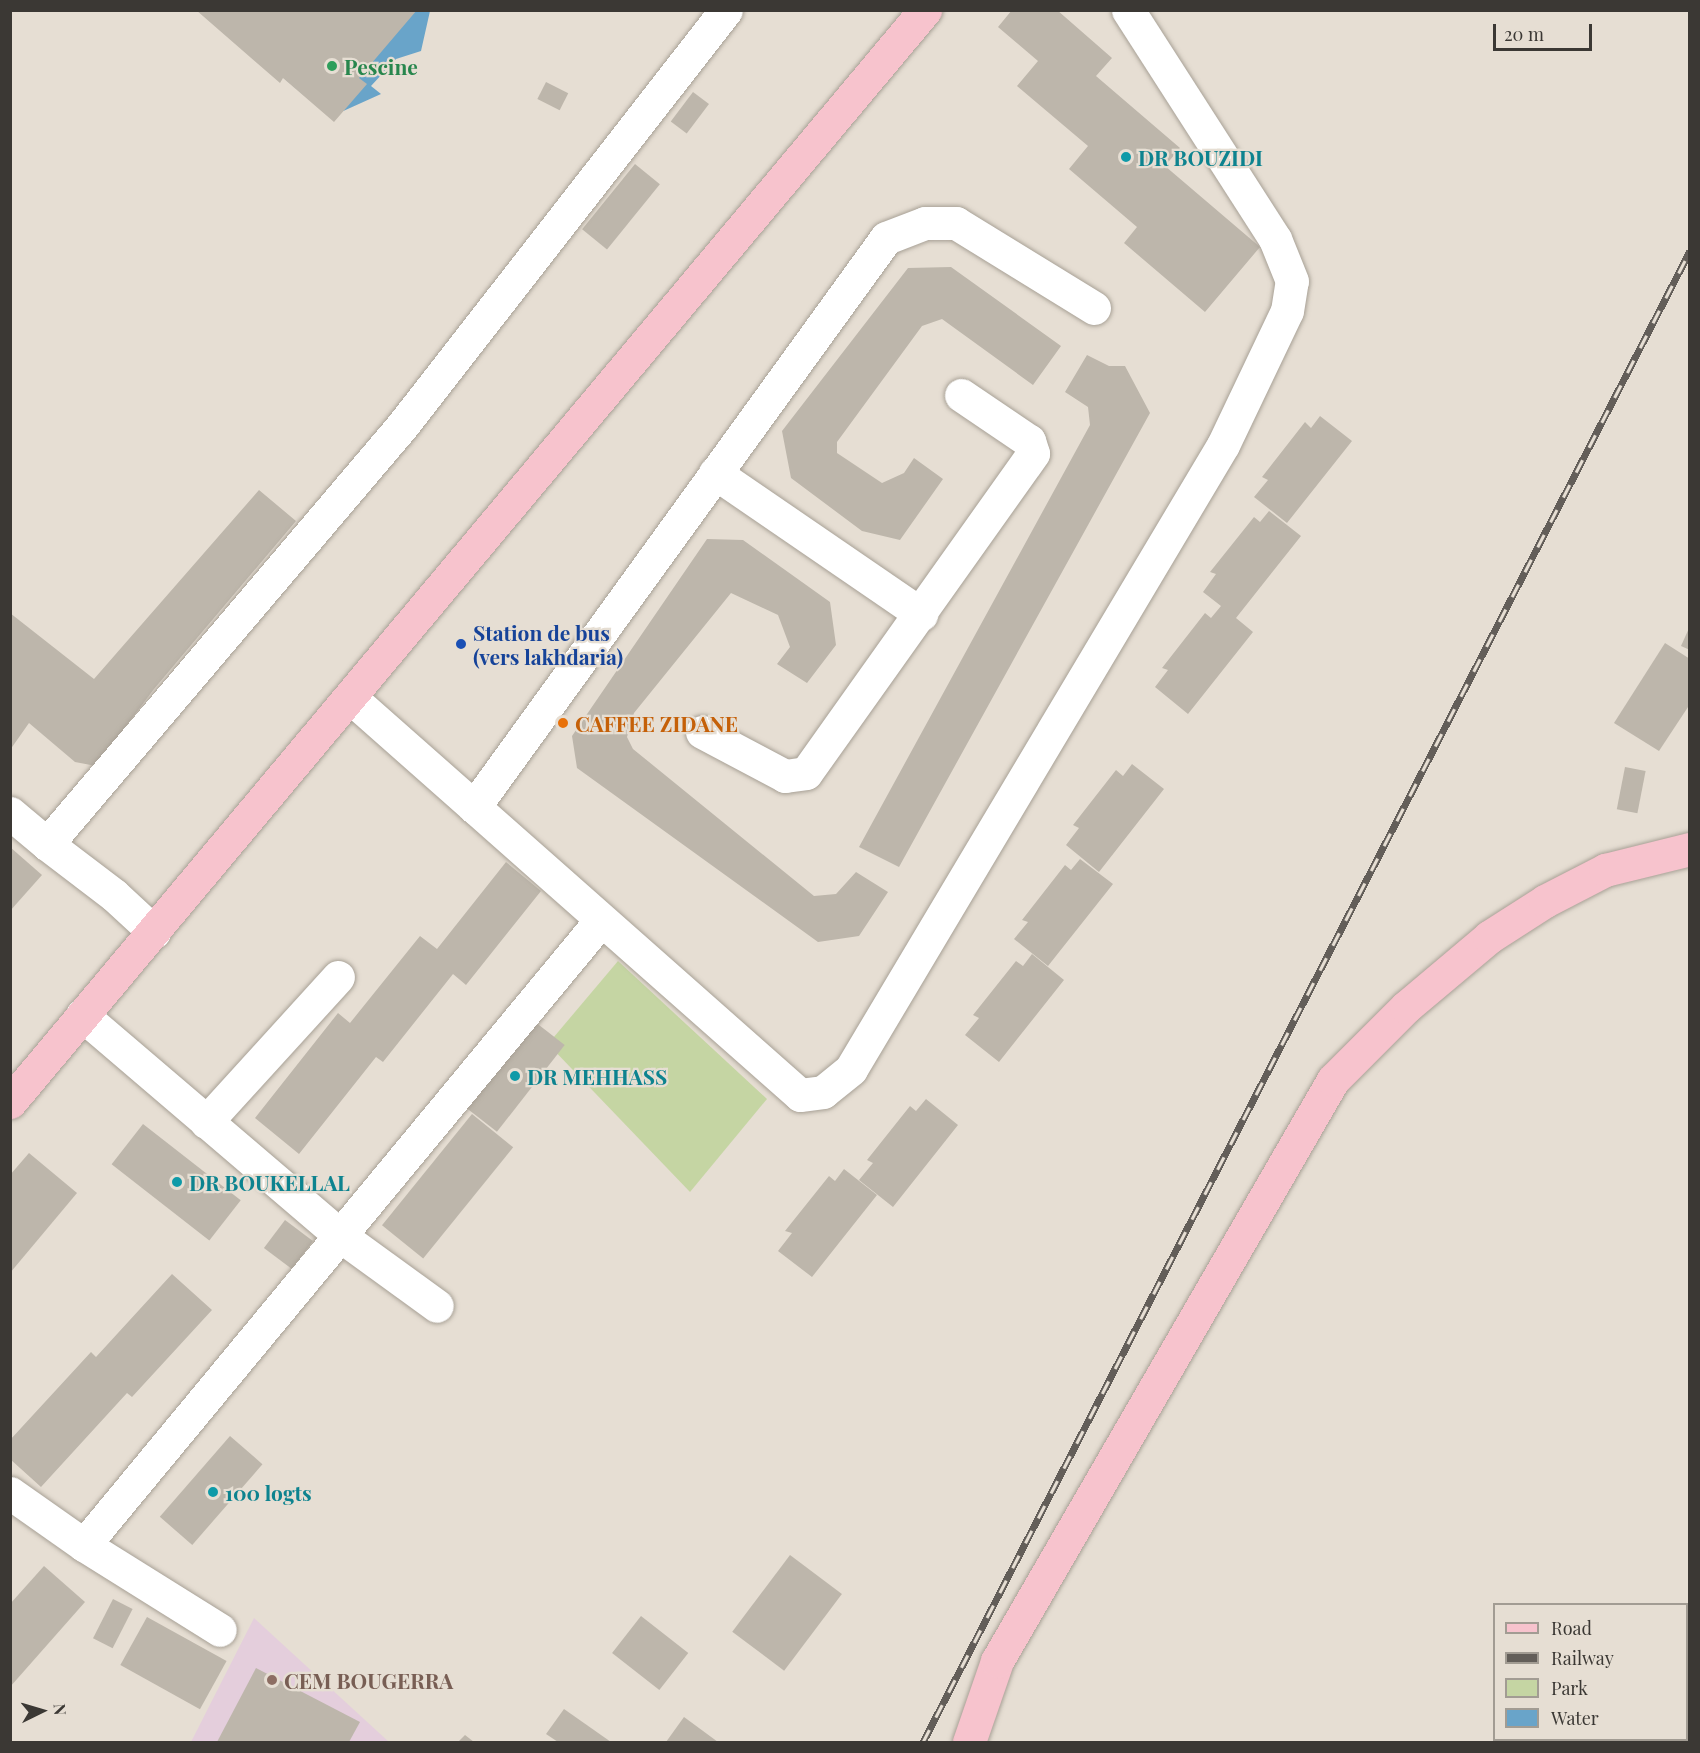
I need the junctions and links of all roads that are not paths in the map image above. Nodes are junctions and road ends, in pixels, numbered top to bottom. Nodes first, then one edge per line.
1 (726, 10) edge
2 (925, 10) edge
3 (1128, 10) edge
4 (1094, 308) dead end
5 (961, 395) dead end
6 (715, 473) junction
7 (921, 614) junction
8 (351, 698) junction
9 (702, 732) dead end
10 (474, 807) junction
11 (10, 813) edge
12 (47, 844) junction
13 (1689, 849) edge
14 (601, 920) junction
15 (154, 932) junction
16 (338, 977) dead end
17 (82, 1015) junction
18 (10, 1102) edge
19 (206, 1122) junction
20 (338, 1234) junction
21 (437, 1306) dead end
22 (15, 1506) edge
23 (84, 1545) junction
24 (220, 1630) dead end
25 (969, 1743) edge

1 - 12 street
2 - 8 main road
3 - 14 street
4 - 6 street
5 - 7 street
6 - 7 street
6 - 10 street
7 - 9 street
8 - 10 street
8 - 15 main road
10 - 14 street
11 - 12 street
12 - 15 street
13 - 25 main road
14 - 20 street
15 - 17 main road
16 - 19 street
17 - 18 main road
17 - 19 street
19 - 20 street
20 - 21 street
20 - 23 street
22 - 23 street
23 - 24 street

